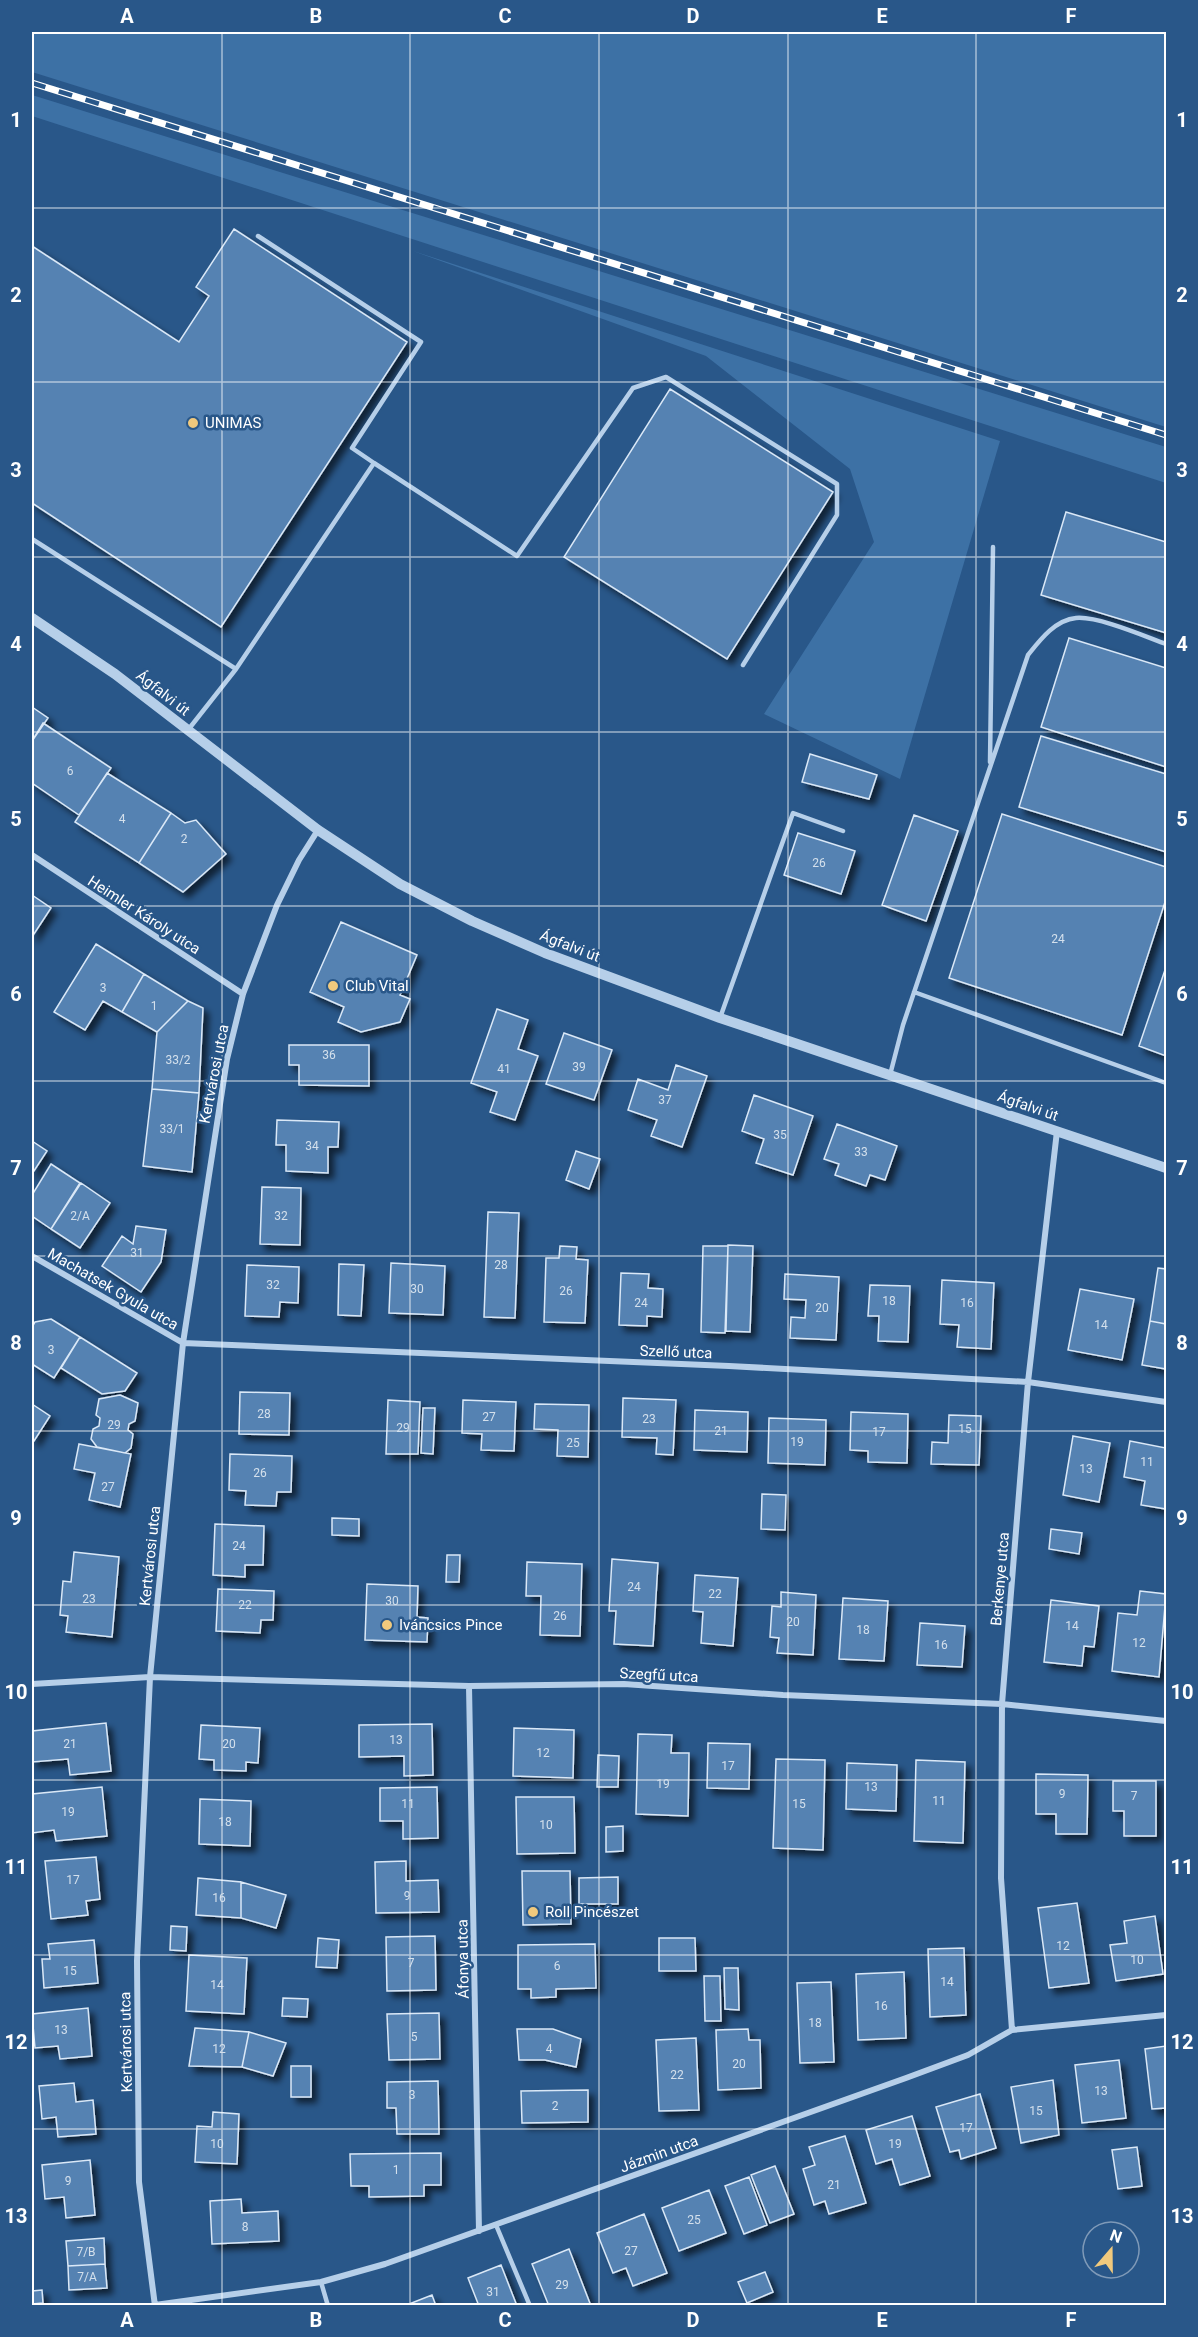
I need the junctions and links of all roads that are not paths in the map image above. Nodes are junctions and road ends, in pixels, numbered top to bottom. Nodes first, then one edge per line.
1 (258, 236) dead end
2 (374, 463) junction
3 (32, 539) edge
4 (993, 547) dead end
5 (32, 618) edge
6 (1167, 644) edge
7 (743, 665) dead end
8 (236, 669) junction
9 (188, 730) junction
10 (990, 768) junction
11 (318, 830) junction
12 (843, 831) dead end
13 (32, 855) edge
14 (914, 992) junction
15 (243, 994) junction
16 (720, 1018) junction
17 (890, 1075) junction
18 (1167, 1083) edge
19 (1057, 1131) junction
20 (1167, 1168) edge
21 (32, 1256) edge
22 (183, 1343) junction
23 (1028, 1382) junction
24 (1167, 1402) edge
25 (150, 1677) junction
26 (32, 1684) edge
27 (469, 1686) junction
28 (1002, 1704) junction
29 (1167, 1721) edge
30 (1167, 2015) edge
31 (1012, 2030) junction
32 (496, 2225) junction
33 (479, 2231) junction
34 (321, 2282) junction
35 (155, 2305) edge
36 (328, 2306) edge
37 (530, 2306) edge

1 - 2 lane
2 - 7 lane
2 - 8 lane
3 - 8 lane
4 - 10 lane
5 - 9 street, Ágfalvi út
6 - 10 lane
8 - 9 lane
9 - 11 street, Ágfalvi út
10 - 14 lane
11 - 15 street, Kertvárosi utca
11 - 16 street, Ágfalvi út
12 - 16 lane
13 - 15 street, Heimler Károly utca
14 - 17 lane
14 - 18 lane
15 - 22 street, Kertvárosi utca
16 - 17 street, Ágfalvi út
17 - 19 street, Ágfalvi út
19 - 20 street, Ágfalvi út
19 - 23 street, Berkenye utca
21 - 22 street, Machatsek Gyula utca
22 - 23 street, Szellő utca
22 - 25 street, Kertvárosi utca
23 - 24 street, Szellő utca
23 - 28 street, Berkenye utca
25 - 26 street, Szegfű utca
25 - 27 street, Szegfű utca
25 - 35 street, Kertvárosi utca
27 - 28 street, Szegfű utca
27 - 33 street, Áfonya utca
28 - 29 street, Szegfű utca
28 - 31 street, Berkenye utca
30 - 31 street, Jázmin utca
31 - 32 street, Jázmin utca
32 - 33 street, Jázmin utca
32 - 37 lane
33 - 34 street, Jázmin utca
34 - 35 street, Jázmin utca
34 - 36 lane

